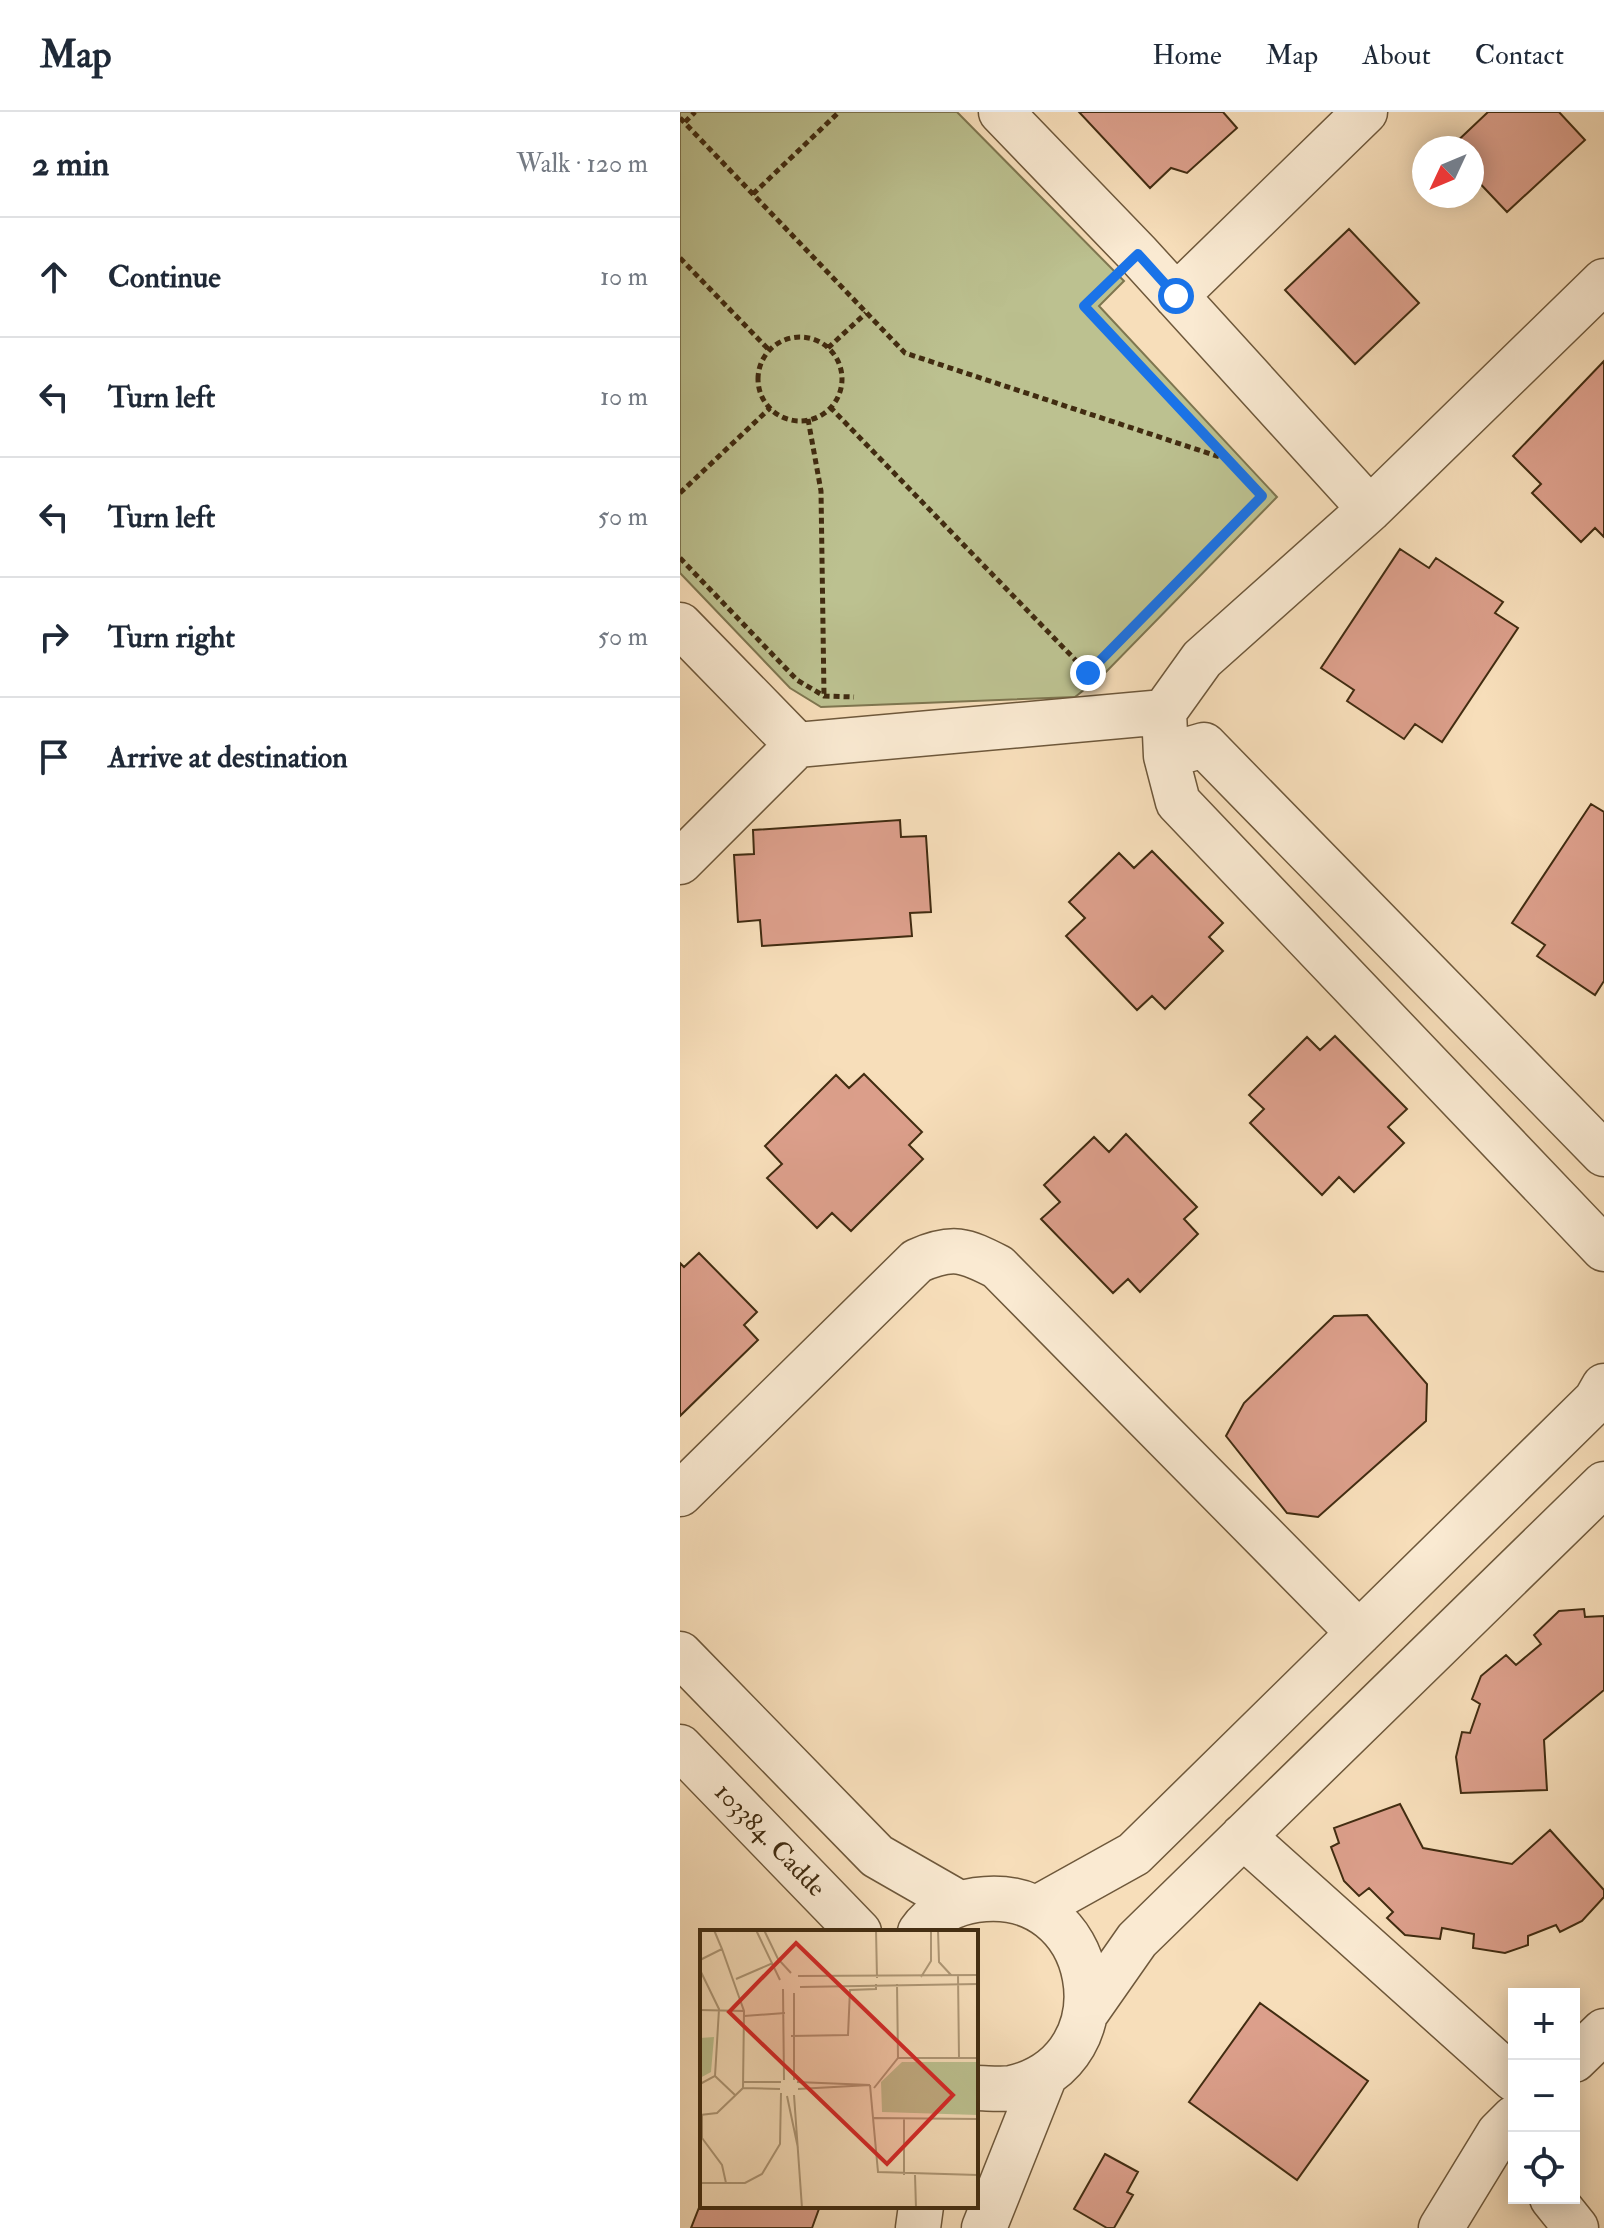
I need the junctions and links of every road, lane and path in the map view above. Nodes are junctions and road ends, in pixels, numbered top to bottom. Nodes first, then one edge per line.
1 (695, 112) edge
2 (839, 112) edge
3 (1001, 112) edge
4 (1365, 112) edge
5 (682, 120) edge
6 (753, 194) junction
7 (1138, 254) junction
8 (680, 258) edge
9 (1604, 281) edge
10 (1176, 296) junction
11 (866, 313) junction
12 (828, 348) junction
13 (769, 350) junction
14 (830, 407) junction
15 (770, 408) junction
16 (808, 419) junction
17 (1227, 459) junction
18 (680, 493) edge
19 (1370, 509) junction
20 (680, 558) edge
21 (680, 625) edge
22 (1088, 673) junction
23 (1066, 680) dead end
24 (824, 696) junction
25 (867, 696) dead end
26 (1164, 712) junction
27 (797, 745) junction
28 (1166, 756) junction
29 (680, 862) edge
30 (1604, 1154) edge
31 (1604, 1249) edge
32 (1604, 1386) edge
33 (1604, 1484) edge
34 (680, 1494) edge
35 (1359, 1633) junction
36 (680, 1654) edge
37 (680, 1747) edge
38 (1243, 1836) junction
39 (959, 1903) junction
40 (1037, 1908) junction
41 (857, 1930) edge
42 (921, 1930) edge
43 (1088, 2010) junction
44 (1604, 2031) edge
45 (1580, 2054) edge
46 (1508, 2074) edge
47 (1045, 2075) junction
48 (978, 2088) edge
49 (1508, 2135) edge
50 (1557, 2204) edge
51 (921, 2208) edge
52 (918, 2228) edge
53 (984, 2228) edge
54 (1441, 2228) edge
55 (1576, 2228) edge

1 - 5 path
2 - 6 path
3 - 7 street
4 - 10 street
5 - 6 path
6 - 11 path
7 - 10 street
7 - 17 path
8 - 13 path
9 - 19 street
10 - 19 street
11 - 12 path
11 - 17 path
12 - 13 path
12 - 14 path
13 - 15 path
14 - 16 path
14 - 22 path
15 - 16 path
15 - 18 path
16 - 24 path
17 - 22 path
19 - 26 street
20 - 24 path
21 - 27 street
22 - 23 path
24 - 25 path
26 - 27 street
26 - 28 street
27 - 29 street
28 - 30 street
28 - 31 street
32 - 35 street
33 - 38 street
34 - 35 street
35 - 40 street
36 - 39 street
37 - 41 street, 103384. Cadde
38 - 43 street
38 - 46 street
39 - 40 street
39 - 42 street
40 - 43 street
43 - 47 street
44 - 45 street
47 - 48 street
47 - 53 street
49 - 54 street
50 - 55 street
51 - 52 street

